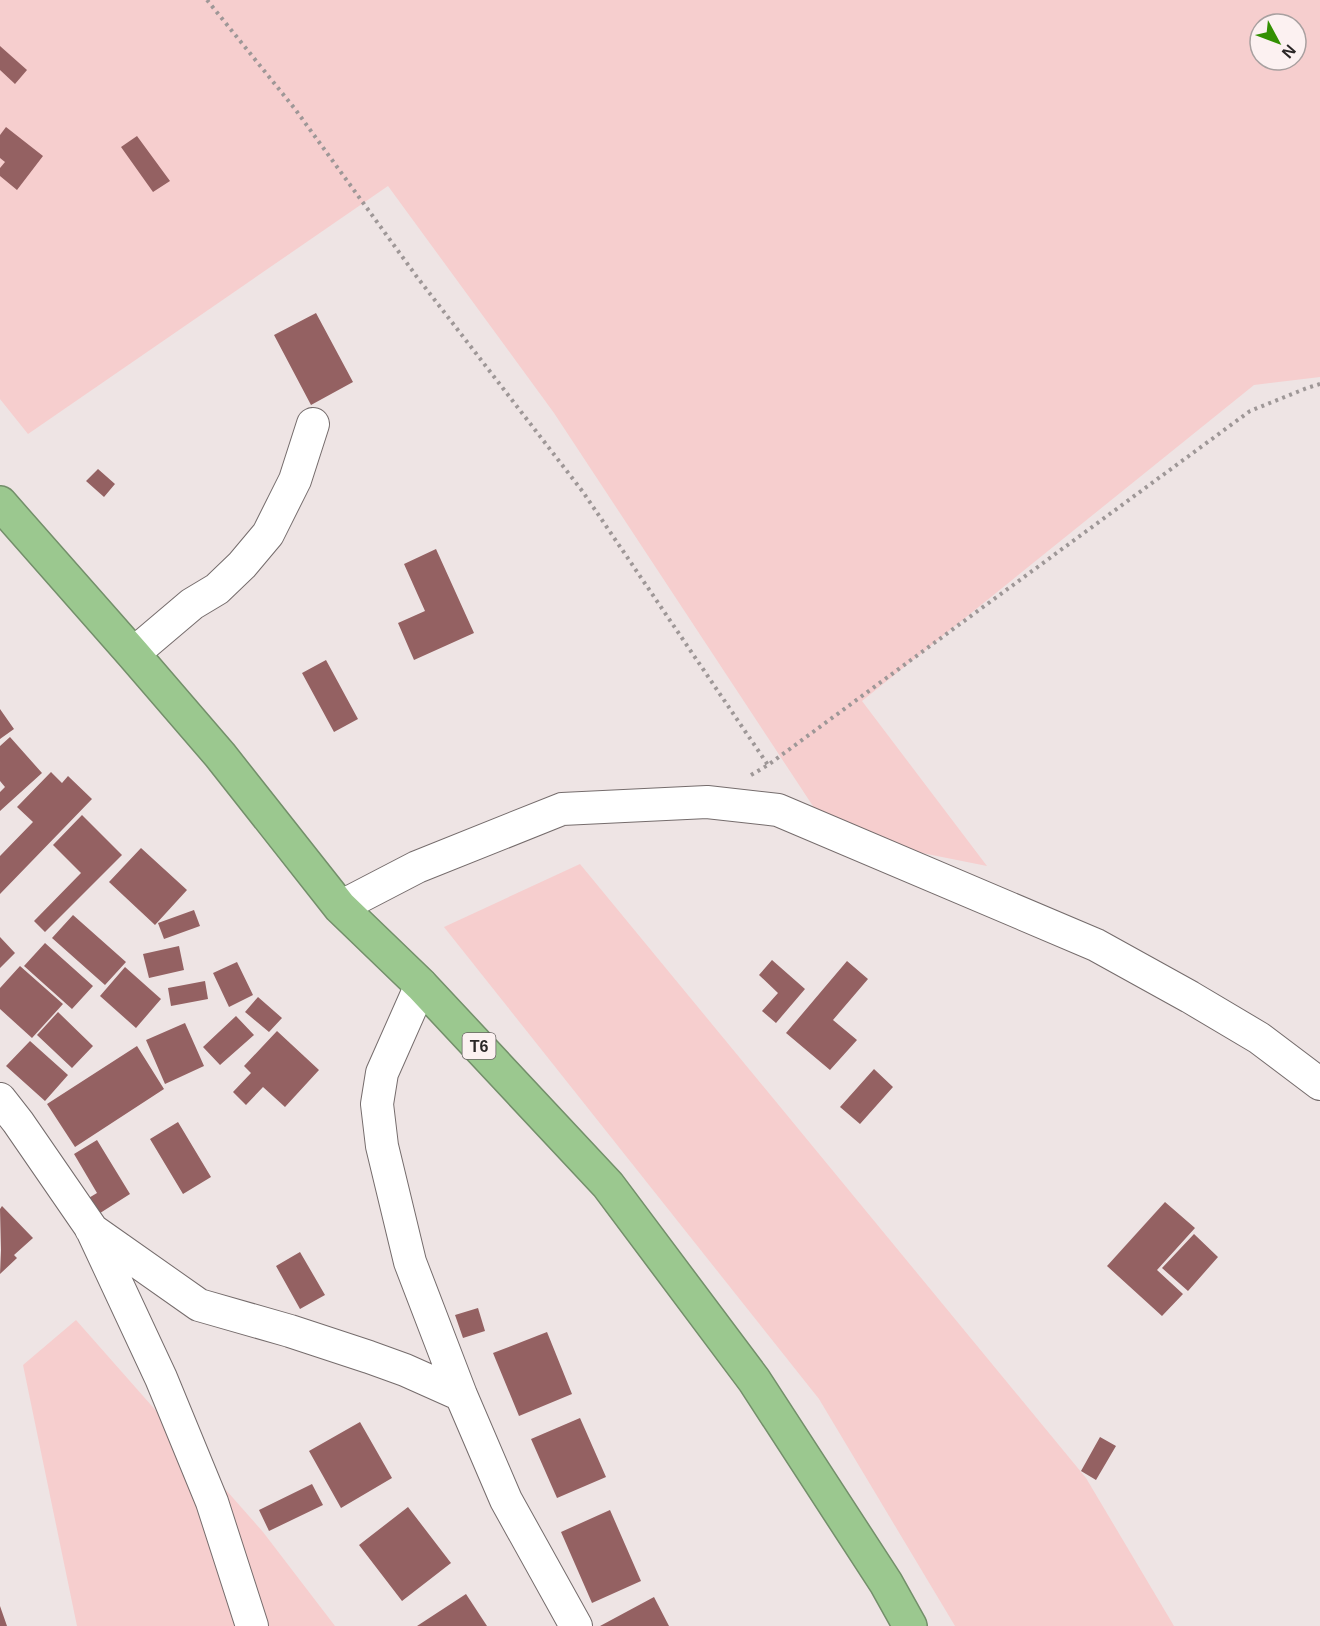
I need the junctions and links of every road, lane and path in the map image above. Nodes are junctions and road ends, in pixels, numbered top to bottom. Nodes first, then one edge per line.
1 (207, 0) edge
2 (1320, 384) edge
3 (313, 424) dead end
4 (0, 503) edge
5 (133, 654) junction
6 (768, 765) junction
7 (748, 777) dead end
8 (340, 907) junction
9 (421, 985) junction
10 (1320, 1084) edge
11 (0, 1099) edge
12 (91, 1228) junction
13 (461, 1395) junction
14 (252, 1626) edge
15 (576, 1626) edge
16 (910, 1626) edge

1 - 6 path
2 - 6 path
3 - 5 street
4 - 5 highway, T6
5 - 8 highway, T6
6 - 7 path
8 - 9 highway, T6
8 - 10 street
9 - 13 street
9 - 16 highway, T6
11 - 12 street
12 - 13 street
12 - 14 street
13 - 15 street

